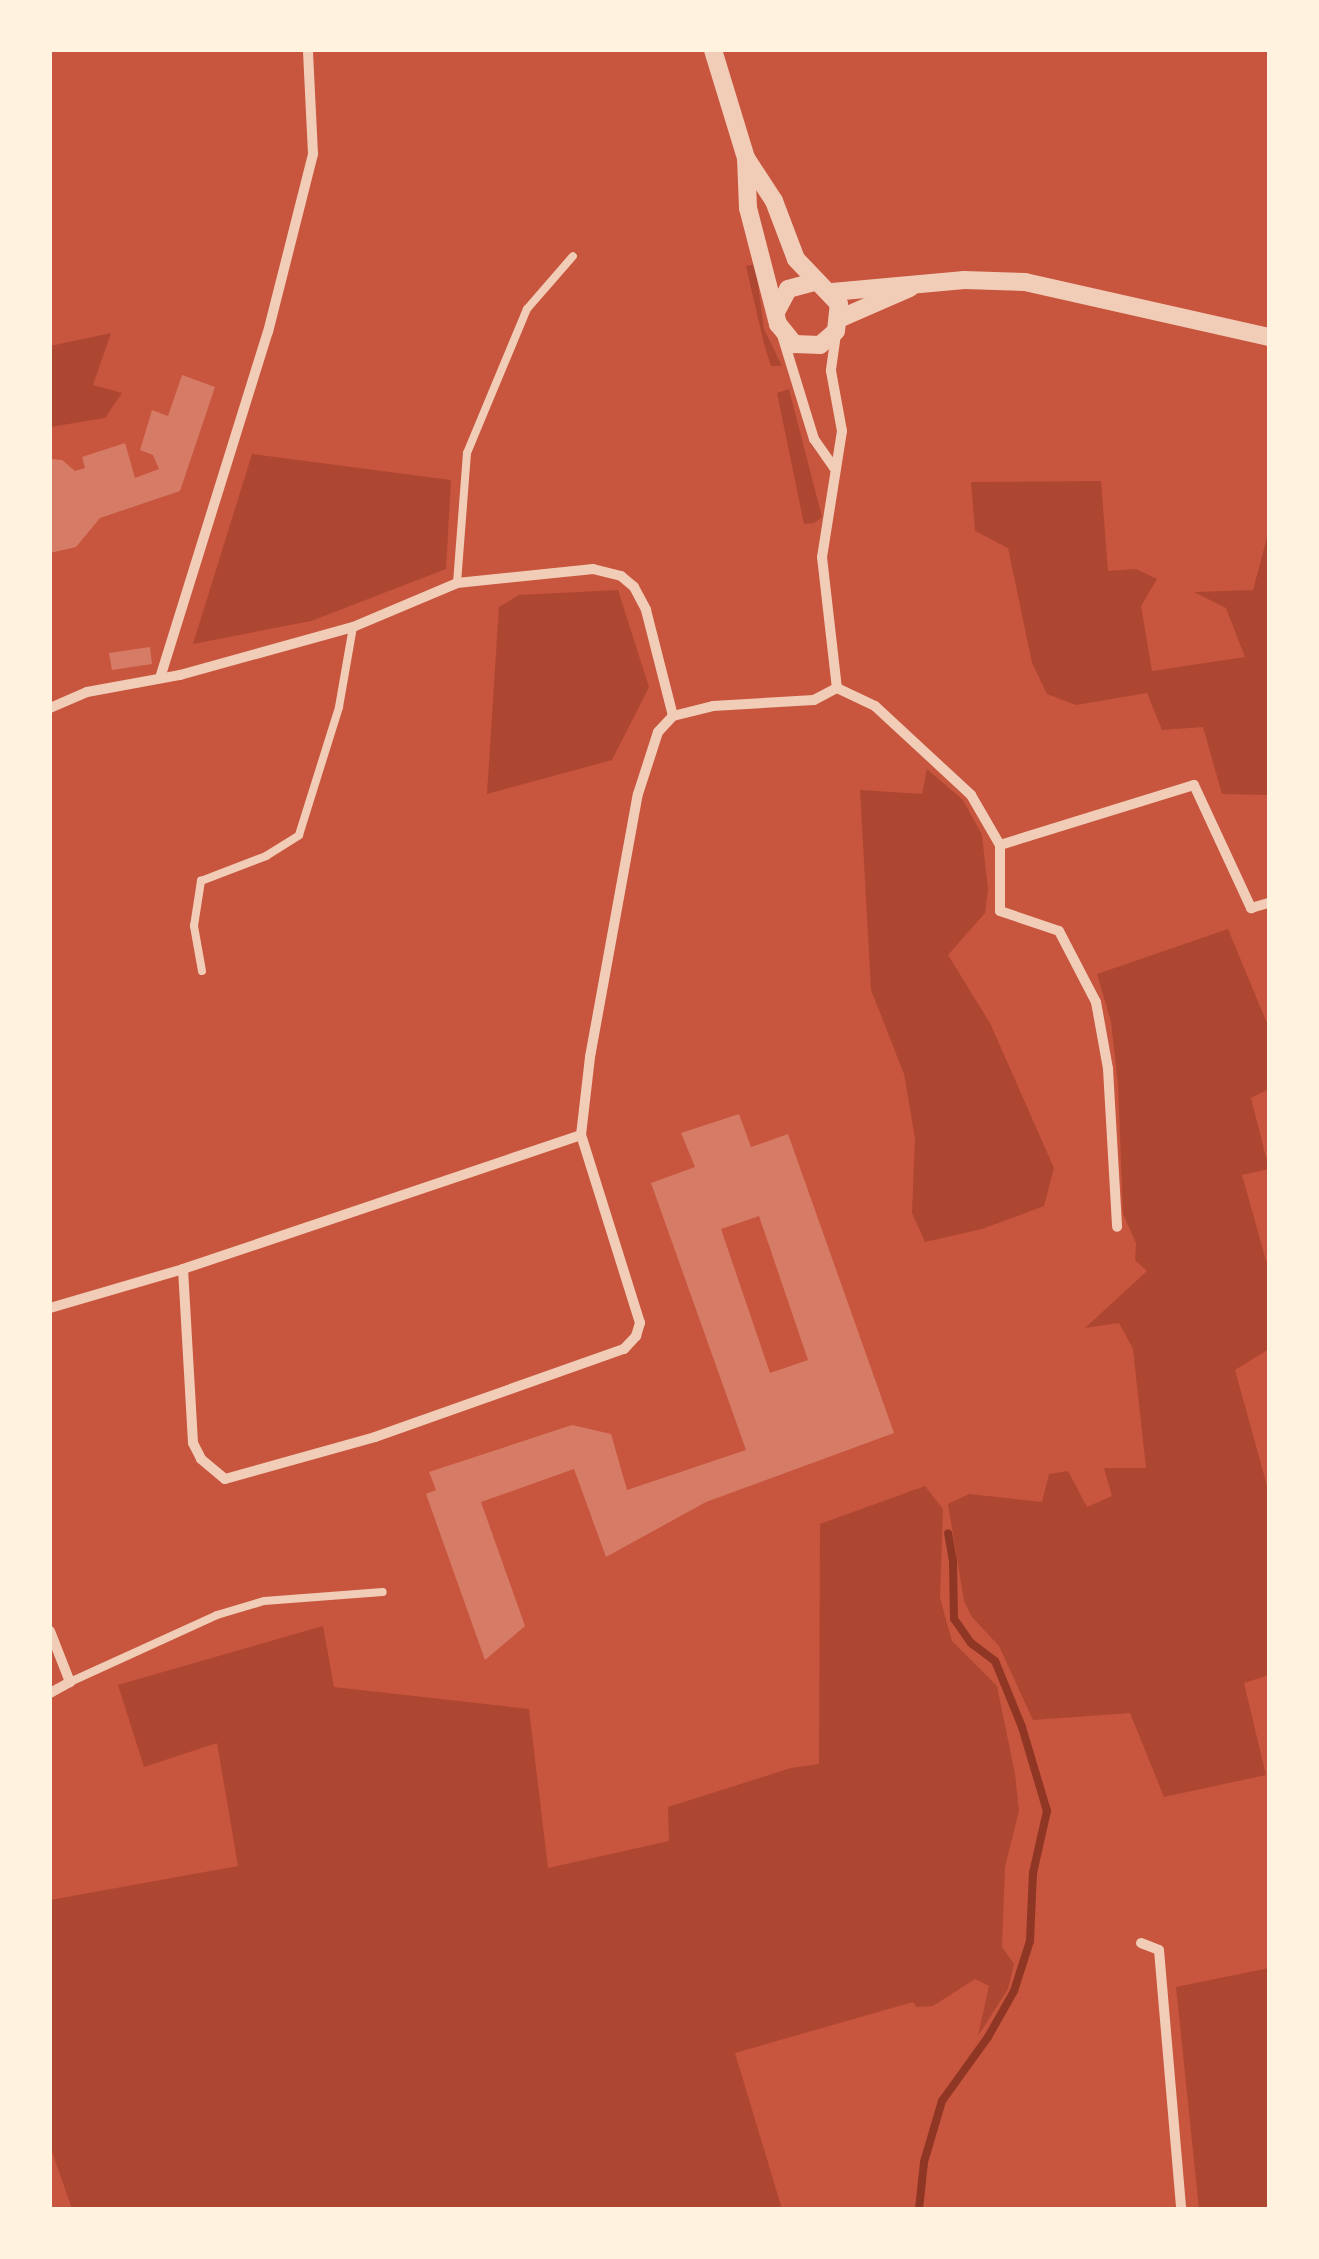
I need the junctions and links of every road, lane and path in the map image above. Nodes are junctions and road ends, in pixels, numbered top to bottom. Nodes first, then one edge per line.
1 (308, 50) edge
2 (713, 50) edge
3 (746, 158) junction
4 (572, 256) dead end
5 (814, 282) junction
6 (910, 288) junction
7 (832, 292) junction
8 (778, 324) junction
9 (838, 324) junction
10 (1269, 338) edge
11 (834, 468) junction
12 (457, 583) junction
13 (353, 627) junction
14 (160, 678) junction
15 (837, 688) junction
16 (50, 708) edge
17 (673, 716) junction
18 (1000, 845) junction
19 (1269, 902) edge
20 (202, 971) dead end
21 (581, 1135) junction
22 (1117, 1227) dead end
23 (183, 1269) junction
24 (50, 1308) edge
25 (383, 1592) dead end
26 (50, 1631) edge
27 (70, 1682) junction
28 (50, 1693) edge
29 (1141, 1943) dead end
30 (1181, 2209) edge

1 - 14 street
2 - 3 street
3 - 5 street
3 - 8 street
4 - 12 lane
5 - 7 street
5 - 8 street
6 - 7 street
6 - 9 street
6 - 10 street
7 - 9 street
8 - 9 street
8 - 11 street
9 - 11 street
11 - 15 street
12 - 13 street
12 - 17 street
13 - 14 street
13 - 20 lane
14 - 16 street
15 - 17 street
15 - 18 street
17 - 21 street
18 - 19 street
18 - 22 street
21 - 23 street
21 - 23 street
23 - 24 street
25 - 27 lane
26 - 27 street
27 - 28 street
29 - 30 street

